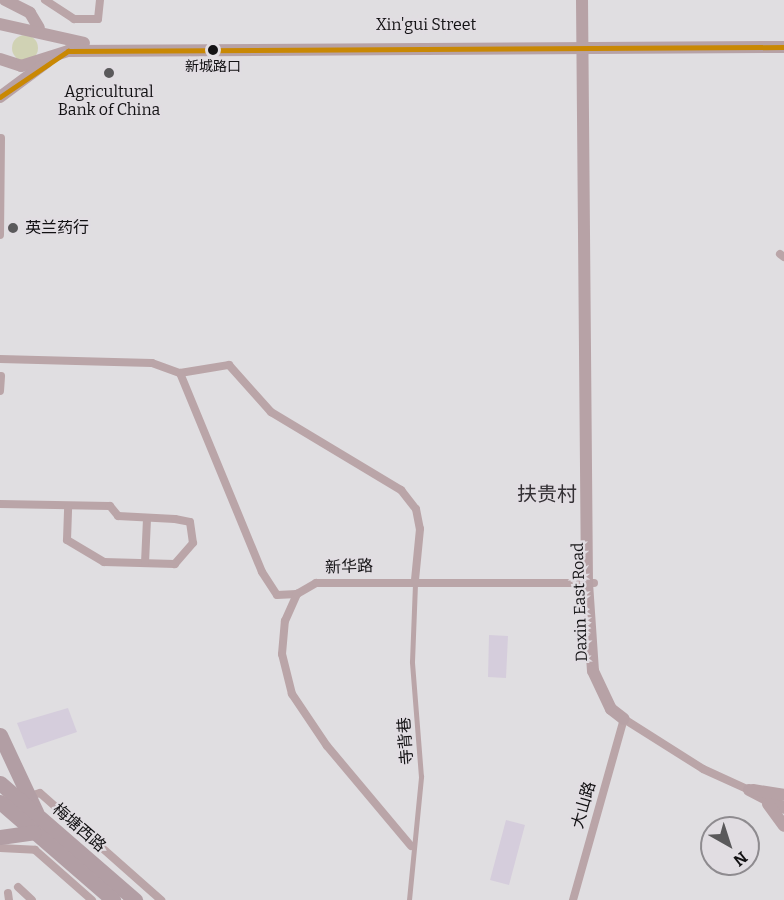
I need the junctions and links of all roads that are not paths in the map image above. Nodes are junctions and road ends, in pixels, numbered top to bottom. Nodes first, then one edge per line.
1 (5, 0) edge
2 (45, 0) edge
3 (100, 0) edge
4 (582, 0) edge
5 (589, 0) edge
6 (0, 24) edge
7 (39, 28) junction
8 (784, 40) edge
9 (586, 45) junction
10 (784, 47) edge
11 (53, 57) junction
12 (0, 58) edge
13 (0, 97) edge
14 (1, 138) edge
15 (0, 235) edge
16 (0, 359) edge
17 (180, 373) junction
18 (1, 376) edge
19 (0, 392) edge
20 (0, 504) edge
21 (68, 507) junction
22 (147, 519) junction
23 (145, 563) junction
24 (415, 580) junction
25 (591, 583) junction
26 (297, 594) junction
27 (624, 719) junction
28 (0, 735) edge
29 (0, 783) edge
30 (749, 790) junction
31 (784, 795) edge
32 (29, 796) junction
33 (0, 802) edge
34 (768, 804) junction
35 (784, 808) edge
36 (36, 825) junction
37 (784, 826) edge
38 (0, 837) edge
39 (411, 846) junction
40 (0, 848) edge
41 (18, 887) dead end
42 (32, 900) edge
43 (92, 900) edge
44 (113, 900) edge
45 (135, 900) edge
46 (161, 900) edge
47 (409, 900) edge
48 (573, 900) edge

1 - 7 street
2 - 3 street
4 - 9 street
5 - 9 street
6 - 7 street
7 - 9 street, Xin'gui Street
8 - 9 street, Xin'gui Street
9 - 10 street, Xin'gui Street
9 - 11 street
9 - 25 street, Daxin East Road
11 - 12 street
11 - 13 street
14 - 15 street
16 - 17 street
17 - 24 street
17 - 26 street
18 - 19 street
20 - 21 street
21 - 22 street
21 - 23 street
22 - 23 street
22 - 23 street
24 - 25 street, 新华路
24 - 26 street, 新华路
24 - 39 lane, 寺背巷
25 - 27 street, Daxin East Road
26 - 39 street
27 - 30 street
27 - 48 street, 大山路
28 - 32 highway
29 - 36 highway, 梅塘西路
30 - 31 street
30 - 34 street
32 - 36 highway
32 - 46 street
33 - 36 highway, 梅塘西路
34 - 35 street
34 - 37 street
36 - 38 highway
36 - 44 highway, 梅塘西路
36 - 45 highway, 梅塘西路
39 - 47 lane, 寺背巷
40 - 43 street
41 - 42 street

